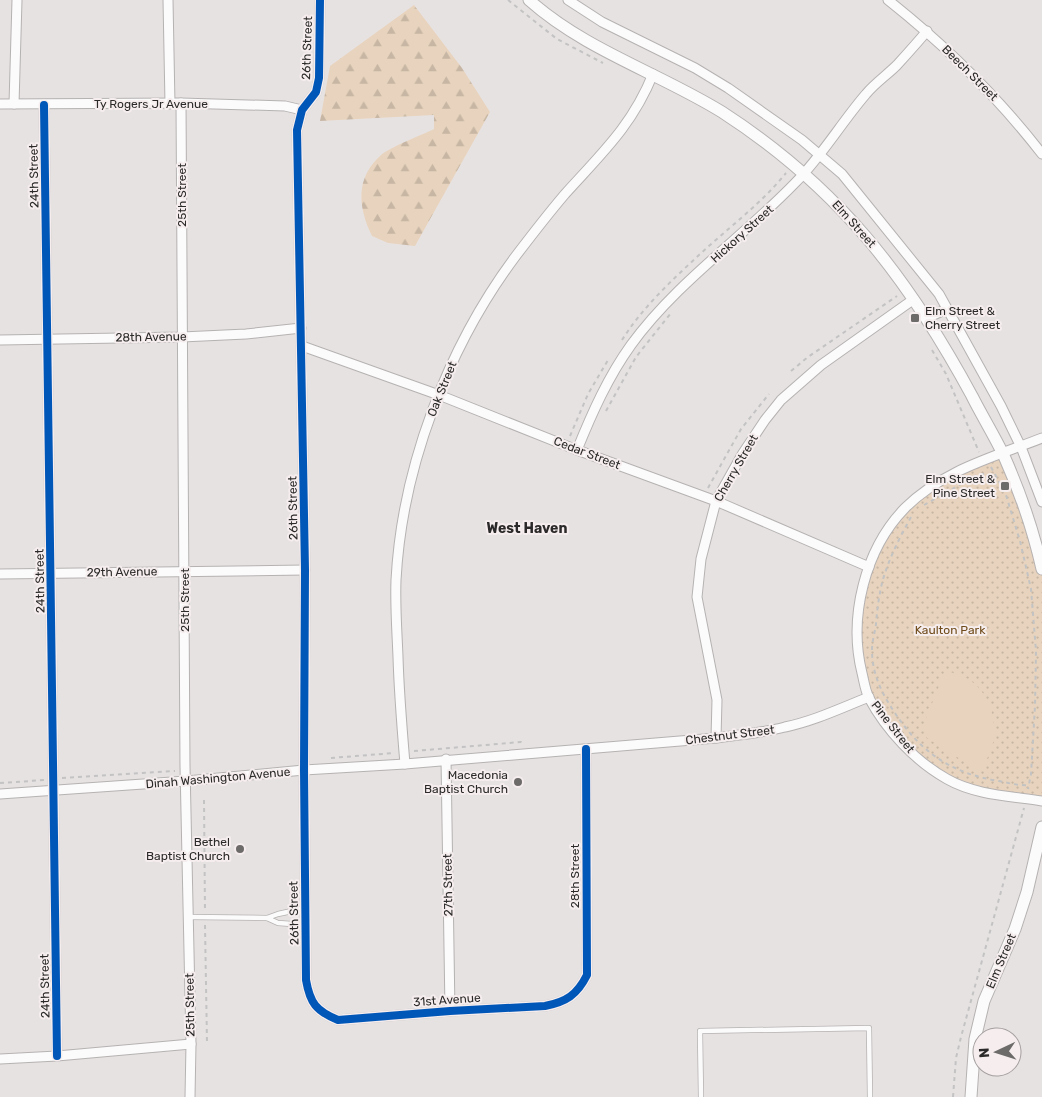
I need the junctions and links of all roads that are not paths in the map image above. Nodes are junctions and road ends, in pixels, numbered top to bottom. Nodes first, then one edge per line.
1 (17, 0) edge
2 (168, 0) edge
3 (320, 0) edge
4 (529, 0) edge
5 (568, 0) edge
6 (888, 0) edge
7 (927, 31) junction
8 (653, 74) junction
9 (181, 103) junction
10 (0, 104) edge
11 (14, 104) junction
12 (170, 104) junction
13 (44, 105) junction
14 (302, 110) junction
15 (1042, 154) edge
16 (820, 155) junction
17 (804, 173) junction
18 (914, 299) junction
19 (947, 309) junction
20 (927, 318) junction
21 (301, 328) junction
22 (182, 337) junction
23 (48, 339) junction
24 (0, 340) edge
25 (302, 346) junction
26 (439, 395) junction
27 (1042, 438) edge
28 (1021, 446) junction
29 (577, 450) junction
30 (1003, 454) junction
31 (716, 501) junction
32 (1042, 502) edge
33 (870, 567) junction
34 (1042, 569) edge
35 (305, 570) junction
36 (184, 571) junction
37 (0, 574) edge
38 (51, 574) junction
39 (869, 697) junction
40 (716, 738) junction
41 (586, 749) junction
42 (446, 759) junction
43 (405, 764) junction
44 (304, 770) junction
45 (186, 781) junction
46 (54, 790) junction
47 (0, 794) edge
48 (1042, 801) edge
49 (1042, 827) edge
50 (306, 908) junction
51 (188, 917) junction
52 (267, 918) junction
53 (306, 926) junction
54 (570, 997) joint
55 (450, 1010) junction
56 (325, 1015) joint
57 (190, 1044) junction
58 (57, 1056) junction
59 (0, 1059) edge
60 (190, 1097) edge
61 (701, 1097) edge
62 (870, 1097) edge
63 (972, 1097) edge

1 - 11 street
2 - 12 street
3 - 14 street, 26th Street
4 - 8 street, Elm Street
5 - 16 street, Elm Street
6 - 7 street, Beech Street
7 - 15 street, Beech Street
7 - 16 street, Hickory Street
8 - 17 street, Elm Street
8 - 26 street, Oak Street
9 - 12 street, Ty Rogers Jr Avenue
9 - 14 street, Ty Rogers Jr Avenue
9 - 22 street, 25th Street
10 - 11 street, Ty Rogers Jr Avenue
11 - 13 street, Ty Rogers Jr Avenue
12 - 13 street, Ty Rogers Jr Avenue
13 - 23 street, 24th Street
14 - 21 street, 26th Street
16 - 17 street, Hickory Street
16 - 19 street, Elm Street
17 - 18 street, Elm Street
17 - 29 street, Hickory Street
18 - 20 street, Elm Street
18 - 31 street, Cherry Street
19 - 20 street
19 - 28 street, Elm Street
20 - 30 street, Elm Street
21 - 22 street, 28th Avenue
21 - 25 street, 26th Street
22 - 23 street, 28th Avenue
22 - 36 street, 25th Street
23 - 24 street, 28th Avenue
23 - 38 street, 24th Street
25 - 26 street, Cedar Street
25 - 35 street, 26th Street
26 - 29 street, Cedar Street
26 - 43 street, Oak Street
27 - 28 street, Pine Street
28 - 30 street, Pine Street
28 - 32 street, Elm Street
29 - 31 street, Cedar Street
30 - 33 street, Pine Street
30 - 34 street, Elm Street
31 - 33 street, Cedar Street
31 - 40 street, Cherry Street
33 - 39 street, Pine Street
35 - 36 street, 29th Avenue
35 - 44 street, 26th Street
36 - 38 street, 29th Avenue
36 - 45 street, 25th Street
37 - 38 street, 29th Avenue
38 - 46 street, 24th Street
39 - 40 street, Chestnut Street
39 - 48 street, Pine Street
40 - 41 street, Chestnut Street
41 - 42 street, Dinah Washington Avenue
41 - 54 street, 28th Street
42 - 43 street, Dinah Washington Avenue
42 - 55 street, 27th Street
43 - 44 street, Dinah Washington Avenue
44 - 45 street, Dinah Washington Avenue
44 - 50 street, 26th Street
45 - 46 street, Dinah Washington Avenue
45 - 51 street, 25th Street
46 - 47 street, Dinah Washington Avenue
46 - 58 street, 24th Street
49 - 63 street, Elm Street
50 - 52 lane
50 - 53 street, 26th Street
51 - 52 lane
51 - 57 street, 25th Street
52 - 53 lane
53 - 56 street, 26th Street
54 - 55 street, 31st Avenue
55 - 56 street, 31st Avenue
57 - 58 street
57 - 60 street, 25th Street
58 - 59 street
61 - 62 lane

